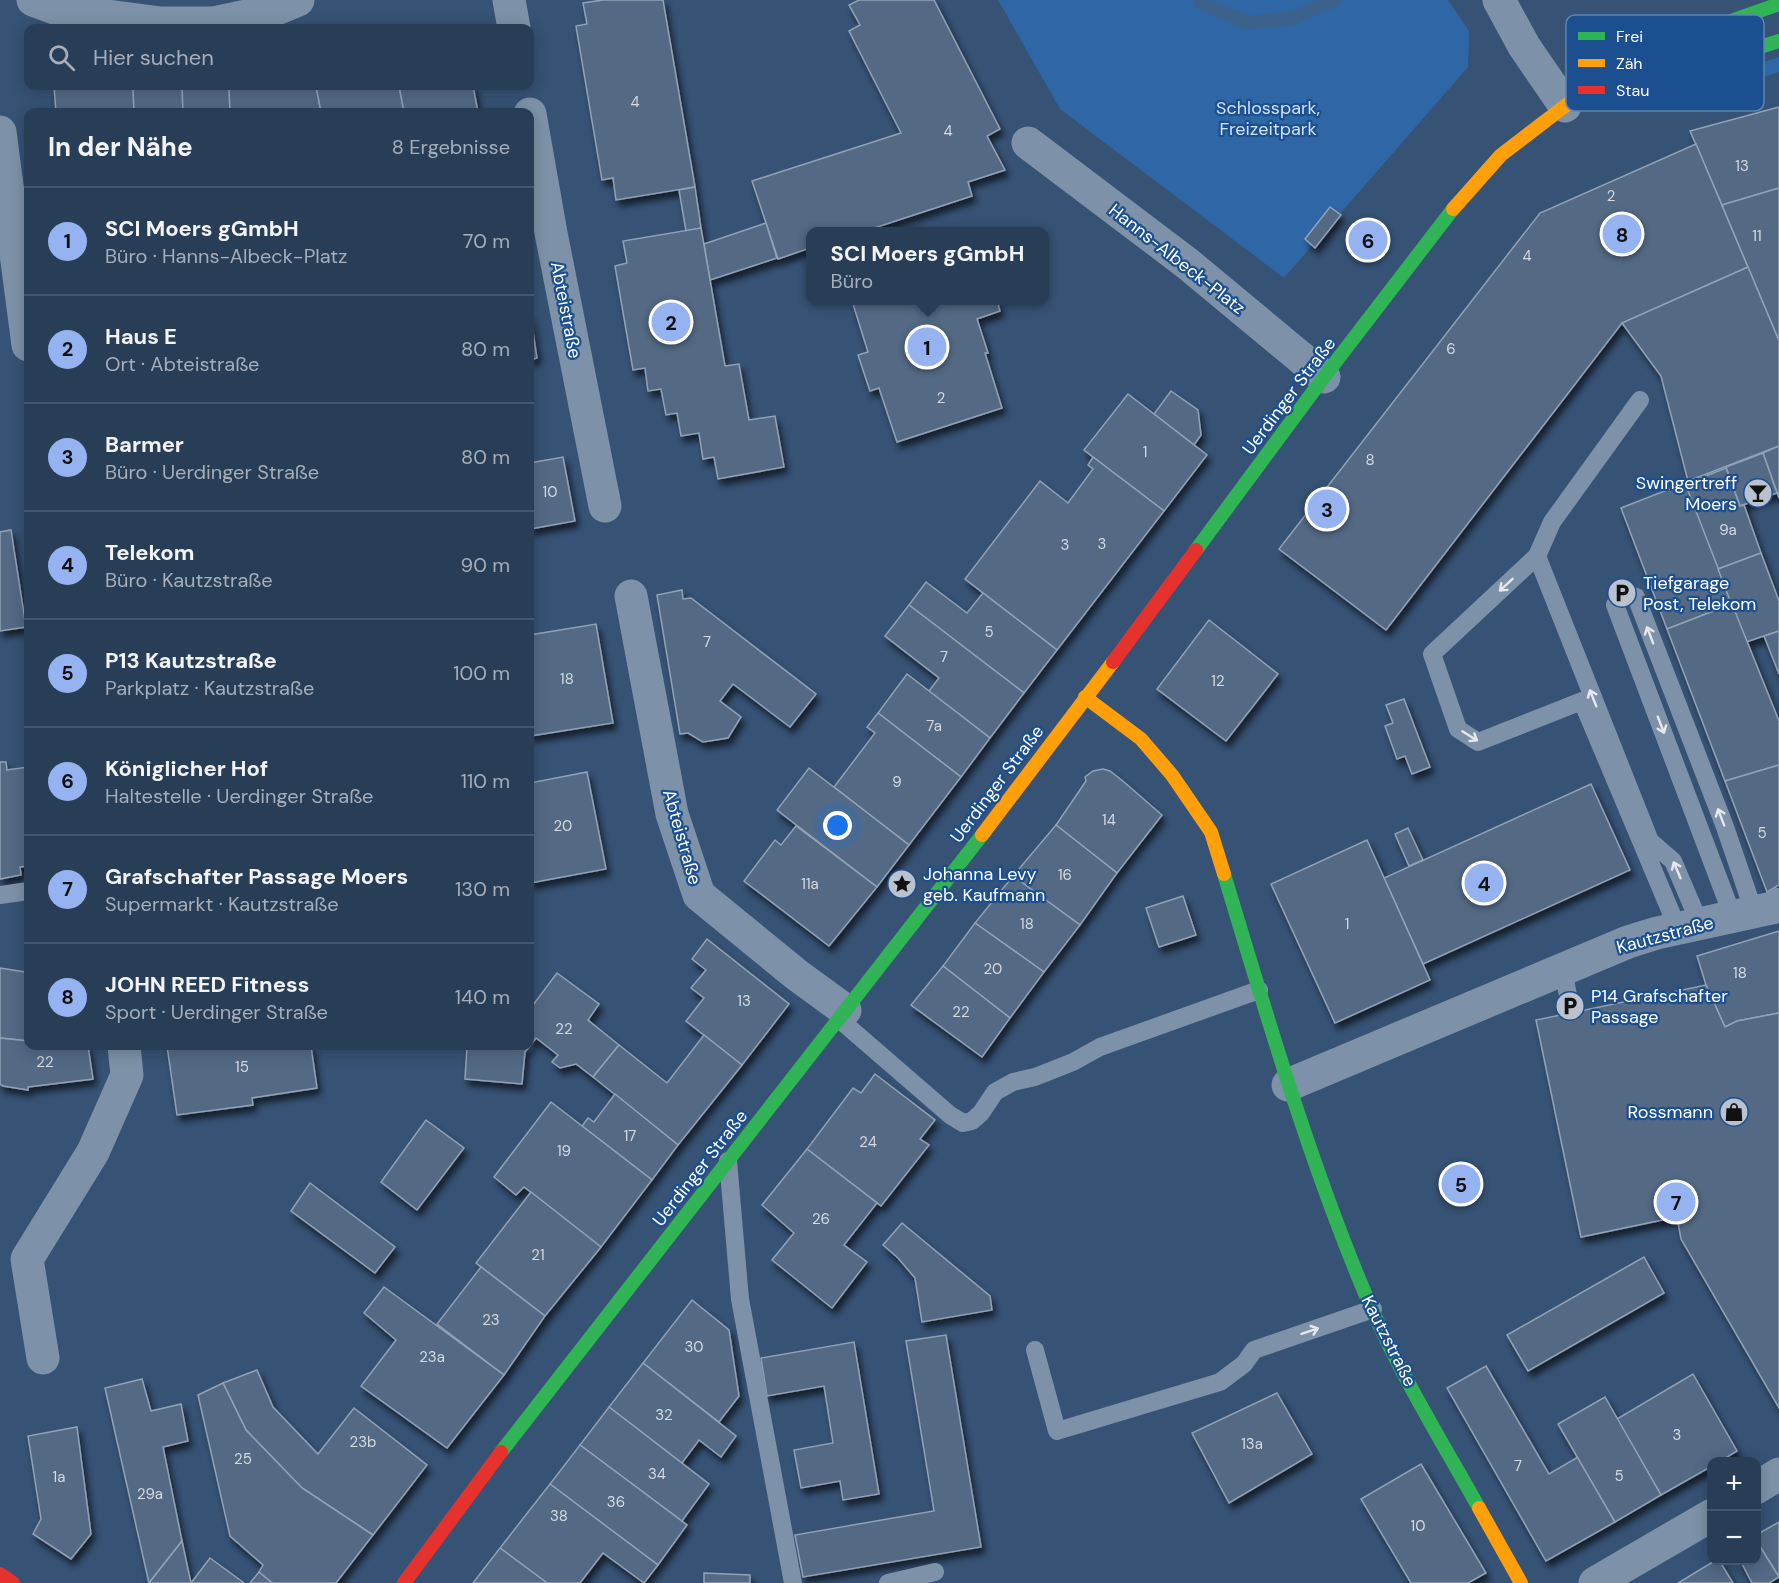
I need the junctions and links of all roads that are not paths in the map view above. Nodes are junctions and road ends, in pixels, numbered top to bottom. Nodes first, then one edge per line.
1 (33, 0) edge
2 (298, 0) edge
3 (509, 0) edge
4 (1499, 0) edge
5 (1779, 4) edge
6 (1748, 15) edge
7 (513, 24) edge
8 (1779, 40) edge
9 (1764, 45) edge
10 (525, 90) edge
11 (1565, 106) joint
12 (528, 108) edge
13 (0, 132) edge
14 (534, 140) edge
15 (1028, 144) dead end
16 (24, 315) edge
17 (1324, 376) junction
18 (1640, 400) dead end
19 (605, 506) dead end
20 (1537, 556) junction
21 (631, 596) dead end
22 (1085, 698) junction
23 (24, 892) edge
24 (0, 895) edge
25 (1755, 911) edge
26 (1689, 927) junction
27 (1563, 969) junction
28 (1259, 990) junction
29 (1570, 1006) dead end
30 (842, 1015) junction
31 (125, 1050) edge
32 (1288, 1085) junction
33 (728, 1161) junction
34 (1373, 1309) junction
35 (1035, 1350) dead end
36 (43, 1358) dead end
37 (1707, 1518) edge
38 (935, 1572) dead end
39 (0, 1574) edge
40 (13, 1583) edge
41 (404, 1583) edge
42 (792, 1583) edge
43 (888, 1583) edge
44 (1521, 1583) edge
45 (1595, 1583) edge

1 - 2 street
3 - 7 street
4 - 11 street
5 - 6 main road, Uerdinger Straße
8 - 9 main road
10 - 12 street, Abteistraße
11 - 17 main road, Uerdinger Straße
13 - 16 street
14 - 19 street, Abteistraße
15 - 17 street, Hanns-Albeck-Platz
17 - 22 main road, Uerdinger Straße
18 - 20 lane
26 -> 20 lane
20 -> 26 lane
21 - 30 street, Abteistraße
22 - 28 main road, Kautzstraße
22 - 30 main road, Uerdinger Straße
23 - 24 lane
25 -> 25 lane
25 - 26 street, Kautzstraße
26 - 27 street, Kautzstraße
27 - 29 lane
27 - 32 street, Kautzstraße
28 - 30 lane
28 - 32 main road, Kautzstraße
30 - 33 main road, Uerdinger Straße
31 - 36 street
32 - 34 main road, Kautzstraße
33 - 41 main road, Uerdinger Straße
33 - 42 lane
35 -> 34 lane
34 - 44 main road, Kautzstraße
37 - 45 street
38 - 43 lane
39 - 40 main road

